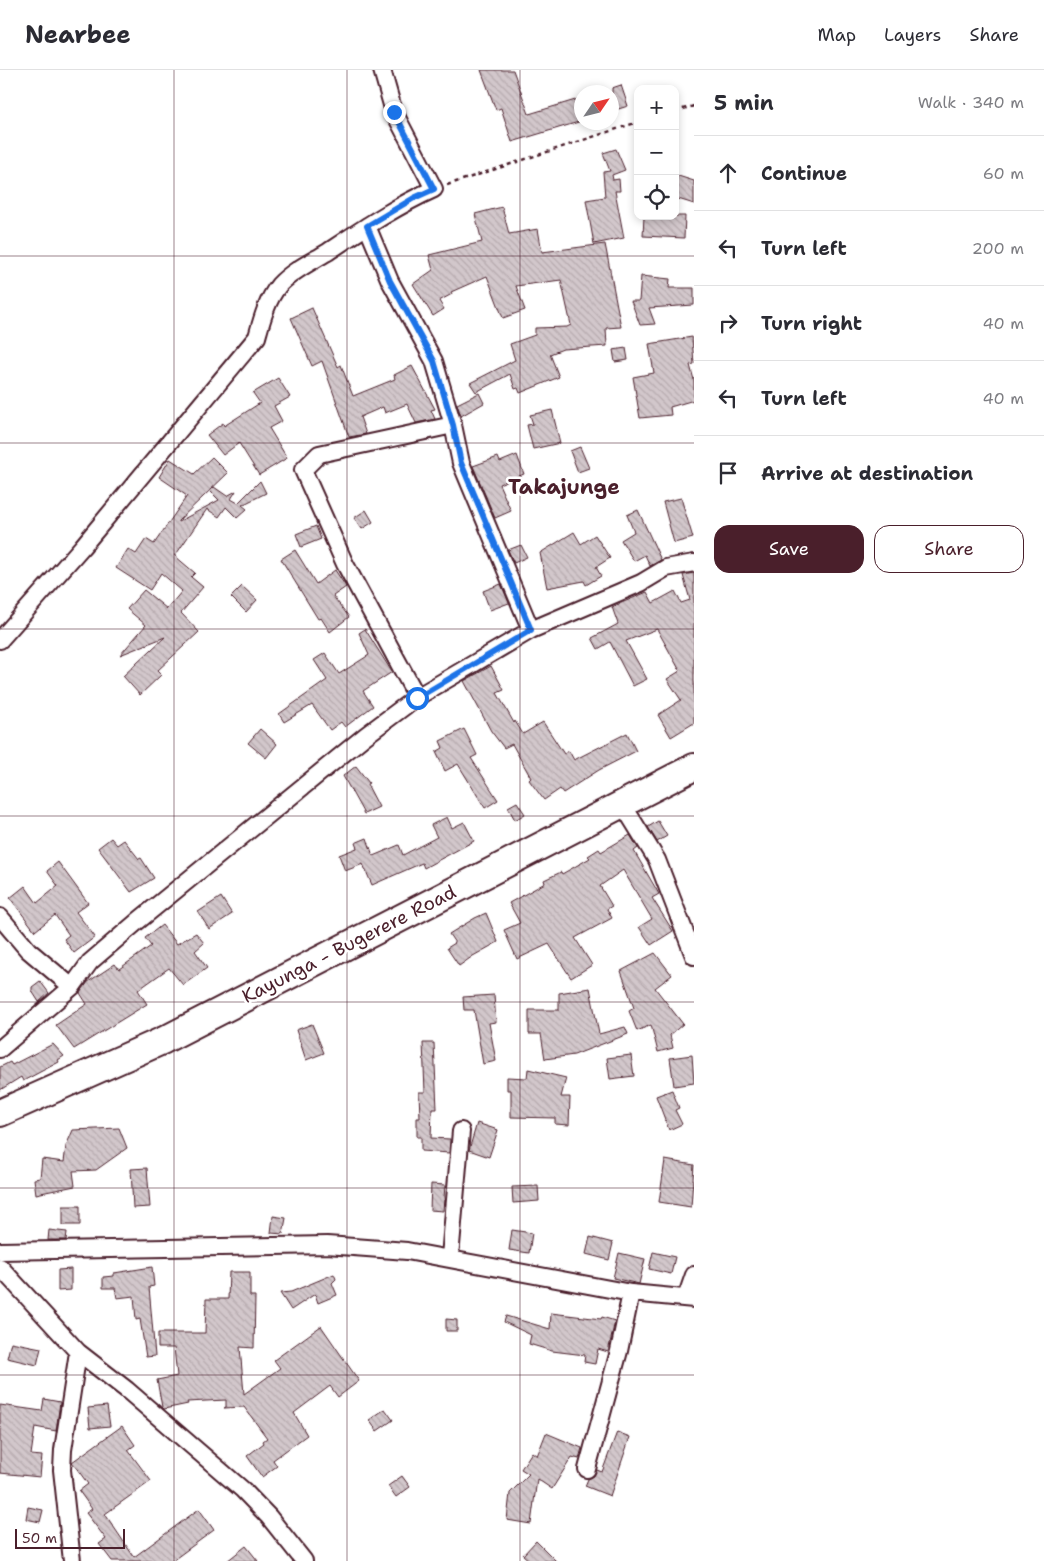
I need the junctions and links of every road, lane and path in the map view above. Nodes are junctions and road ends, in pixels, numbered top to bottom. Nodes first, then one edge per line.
1 (382, 70) edge
2 (694, 106) edge
3 (679, 110) edge
4 (634, 123) edge
5 (434, 189) junction
6 (367, 226) junction
7 (453, 425) junction
8 (694, 562) edge
9 (531, 630) junction
10 (0, 640) edge
11 (417, 698) junction
12 (694, 767) edge
13 (623, 805) junction
14 (0, 917) edge
15 (694, 956) edge
16 (72, 987) junction
17 (0, 1049) edge
18 (0, 1113) edge
19 (462, 1131) dead end
20 (0, 1251) edge
21 (450, 1257) junction
22 (0, 1267) edge
23 (694, 1275) edge
24 (631, 1293) junction
25 (690, 1298) edge
26 (78, 1352) junction
27 (587, 1469) dead end
28 (72, 1561) edge
29 (304, 1561) edge

1 - 5 street
2 - 3 path
4 - 5 path
5 - 6 street
6 - 7 street
6 - 10 street
7 - 9 street
7 - 11 street
8 - 9 street
9 - 11 street
11 - 16 street
12 - 13 main road, Kayunga - Bugerere Road
13 - 15 street
13 - 18 main road, Kayunga - Bugerere Road
14 - 16 street
16 - 17 street
19 - 21 street
20 - 21 street
21 - 24 street
22 - 26 street
23 - 25 street
24 - 25 street
24 - 27 street
26 - 28 street
26 - 29 street

